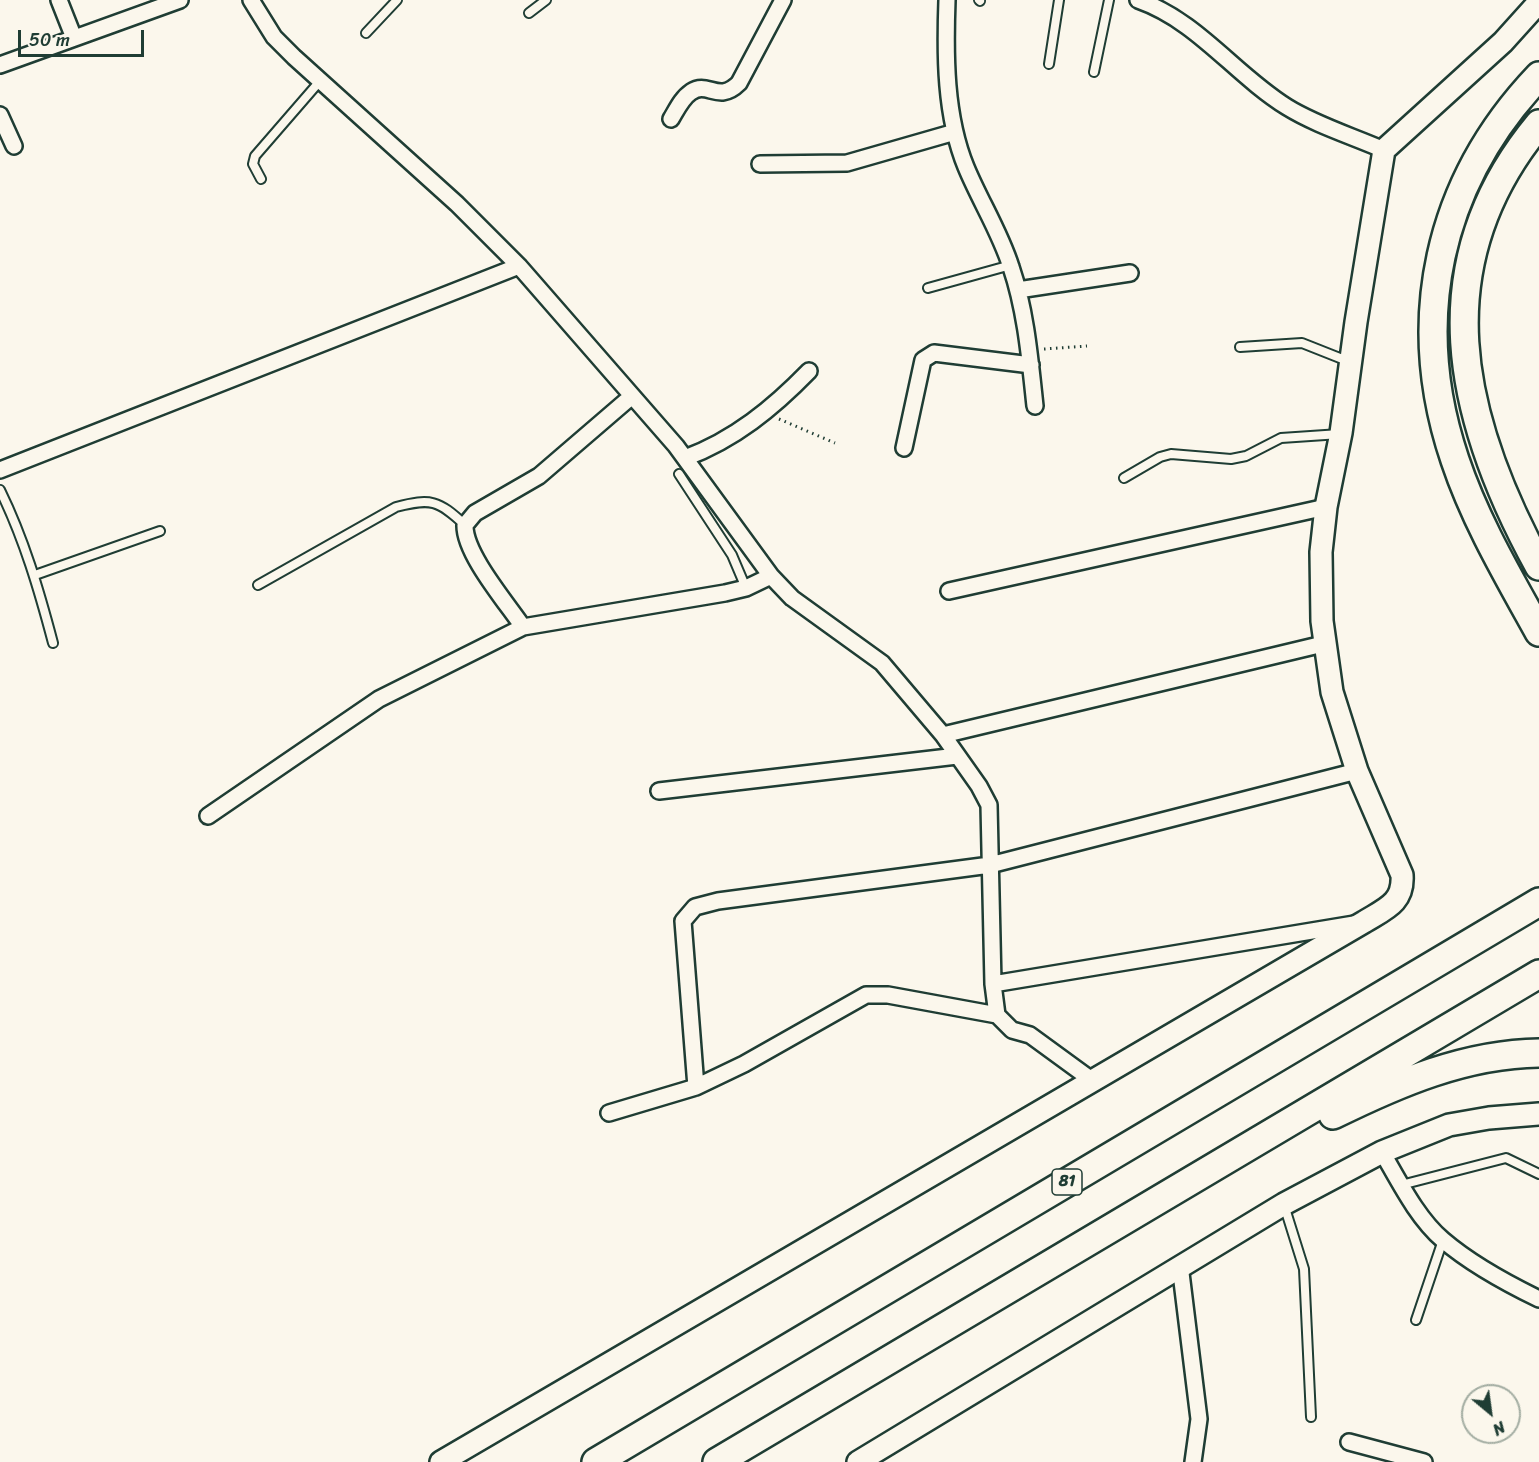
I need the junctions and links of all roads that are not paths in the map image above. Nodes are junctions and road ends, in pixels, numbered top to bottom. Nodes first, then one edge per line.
1 (59, 0) edge
2 (180, 0) edge
3 (251, 0) edge
4 (397, 0) edge
5 (546, 0) edge
6 (783, 0) edge
7 (947, 0) edge
8 (1059, 0) edge
9 (1109, 0) edge
10 (1138, 0) edge
11 (1538, 2) edge
12 (155, 4) edge
13 (528, 13) dead end
14 (366, 33) dead end
15 (74, 38) junction
16 (1049, 64) dead end
17 (0, 65) edge
18 (1094, 72) dead end
19 (1539, 76) edge
20 (320, 81) junction
21 (0, 115) edge
22 (671, 119) dead end
23 (1539, 124) edge
24 (955, 132) junction
25 (14, 146) dead end
26 (1384, 150) junction
27 (760, 164) dead end
28 (261, 179) dead end
29 (1011, 265) junction
30 (519, 266) junction
31 (1130, 273) dead end
32 (928, 288) dead end
33 (1018, 290) junction
34 (1240, 347) dead end
35 (1030, 358) junction
36 (1351, 362) junction
37 (809, 372) dead end
38 (632, 396) junction
39 (1035, 406) dead end
40 (1341, 434) junction
41 (904, 448) dead end
42 (685, 459) junction
43 (0, 470) edge
44 (679, 474) dead end
45 (1124, 478) dead end
46 (0, 490) edge
47 (1326, 507) junction
48 (465, 525) junction
49 (160, 531) dead end
50 (1539, 566) edge
51 (35, 575) junction
52 (771, 576) junction
53 (258, 585) dead end
54 (746, 588) junction
55 (949, 591) dead end
56 (523, 627) junction
57 (1539, 632) edge
58 (53, 643) dead end
59 (1323, 644) junction
60 (943, 735) junction
61 (957, 756) junction
62 (1357, 771) junction
63 (659, 791) dead end
64 (208, 816) dead end
65 (990, 865) junction
66 (1539, 902) edge
67 (1364, 922) junction
68 (1539, 974) edge
69 (993, 984) junction
70 (997, 1015) junction
71 (1539, 1053) edge
72 (1093, 1080) junction
73 (696, 1087) junction
74 (609, 1113) dead end
75 (1539, 1114) edge
76 (1382, 1152) junction
77 (1539, 1174) edge
78 (1401, 1185) junction
79 (1154, 1203) junction
80 (1284, 1204) junction
81 (1443, 1240) junction
82 (1180, 1265) junction
83 (1539, 1299) edge
84 (1416, 1320) dead end
85 (1311, 1416) dead end
86 (1349, 1442) dead end
87 (441, 1462) edge
88 (596, 1462) edge
89 (717, 1462) edge
90 (858, 1462) edge
91 (1193, 1462) edge
92 (1424, 1462) edge

1 - 15 street
2 - 12 street
3 - 20 street
4 - 14 lane
5 - 13 lane
6 - 22 street
7 - 24 street
8 - 16 lane
9 - 18 lane
10 - 26 street
11 - 26 main road
12 - 15 street
15 - 17 street
19 - 57 highway
20 - 28 lane
20 - 30 street
21 - 25 street
23 - 50 highway
24 - 27 street
24 - 29 street
26 - 36 main road
29 - 32 lane
29 - 33 street
30 - 38 street
30 - 43 street
31 - 33 street
33 - 35 street
34 - 36 lane
35 - 39 street
35 - 41 street
36 - 40 main road
37 - 42 street
38 - 42 street
38 - 48 street
40 - 45 lane
40 - 47 main road
42 - 52 street
44 - 54 lane
46 - 51 lane
47 - 55 street
47 - 59 main road
48 - 53 lane
48 - 56 street
49 - 51 lane
51 - 58 lane
52 - 54 street
52 - 60 street
54 - 56 street
56 - 64 street
59 - 60 street
59 - 62 main road
60 - 61 street
61 - 63 street
61 - 65 street
62 - 65 street
62 - 67 main road
65 - 69 street
65 - 73 street
66 - 88 highway, 81
67 - 69 street
67 - 72 main road
68 - 79 highway
69 - 70 street
70 - 72 street
70 - 73 street
71 - 79 highway
72 - 87 main road
73 - 74 street
75 - 76 main road
76 - 78 street
76 - 80 main road
77 - 78 lane
78 - 81 street
79 - 89 highway
80 - 82 main road
80 - 85 lane
81 - 83 street
81 - 84 lane
82 - 90 main road
82 - 91 street
86 - 92 street

